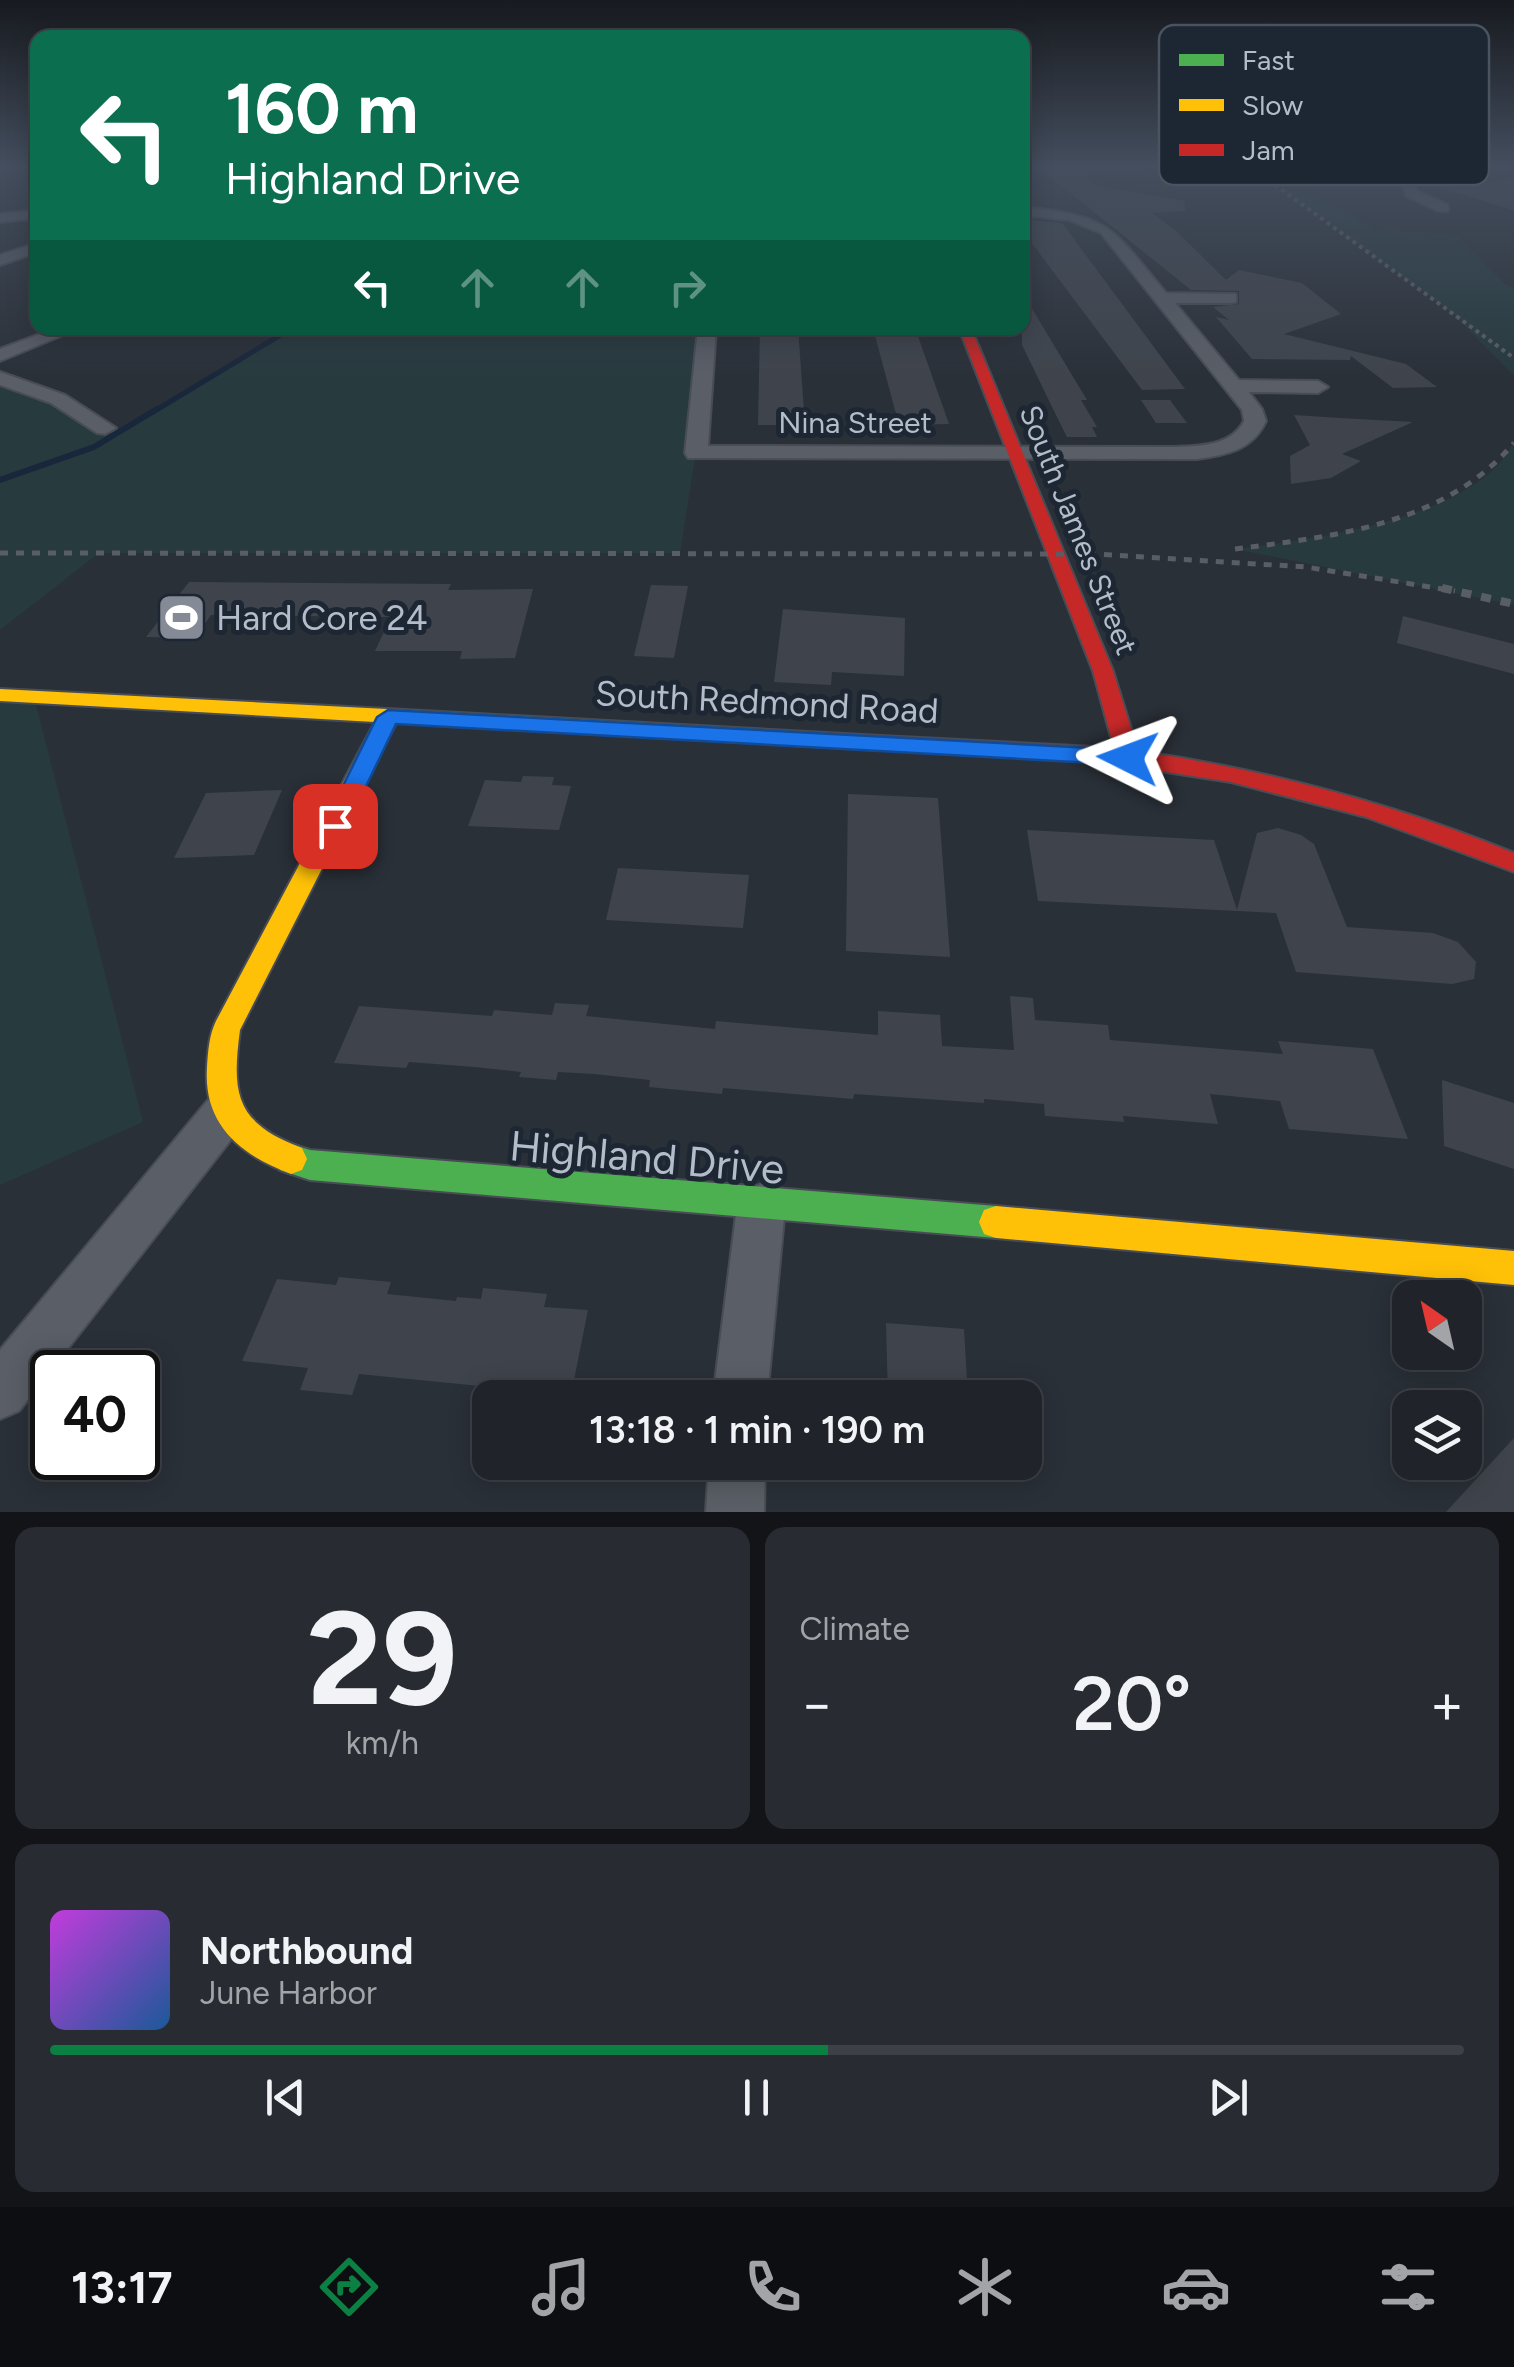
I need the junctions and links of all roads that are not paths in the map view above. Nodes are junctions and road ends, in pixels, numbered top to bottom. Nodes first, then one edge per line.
1 (1110, 237) edge
2 (30, 250) edge
3 (0, 260) edge
4 (1162, 298) junction
5 (1230, 298) dead end
6 (52, 335) edge
7 (706, 335) edge
8 (969, 335) edge
9 (0, 355) edge
10 (0, 378) edge
11 (1234, 386) junction
12 (1318, 387) dead end
13 (104, 428) dead end
14 (1014, 452) junction
15 (0, 696) edge
16 (388, 717) junction
17 (1128, 758) junction
18 (1514, 863) edge
19 (224, 1114) junction
20 (761, 1207) junction
21 (1514, 1268) edge
22 (742, 1380) edge
23 (0, 1392) edge
24 (736, 1480) edge
25 (735, 1512) edge

1 - 4 street
2 - 3 street
4 - 5 street
4 - 11 street
6 - 9 street
7 - 14 street, Nina Street
8 - 14 street, South James Street
10 - 13 street
11 - 12 street
11 - 14 street, Nina Street
14 - 17 street, South James Street
15 - 16 street, South Redmond Road
16 - 17 street, South Redmond Road
16 - 19 street
17 - 18 street, South Redmond Road
19 - 20 street, Highland Drive
19 - 23 street
20 - 21 street, Highland Drive
20 - 22 street
24 - 25 street

